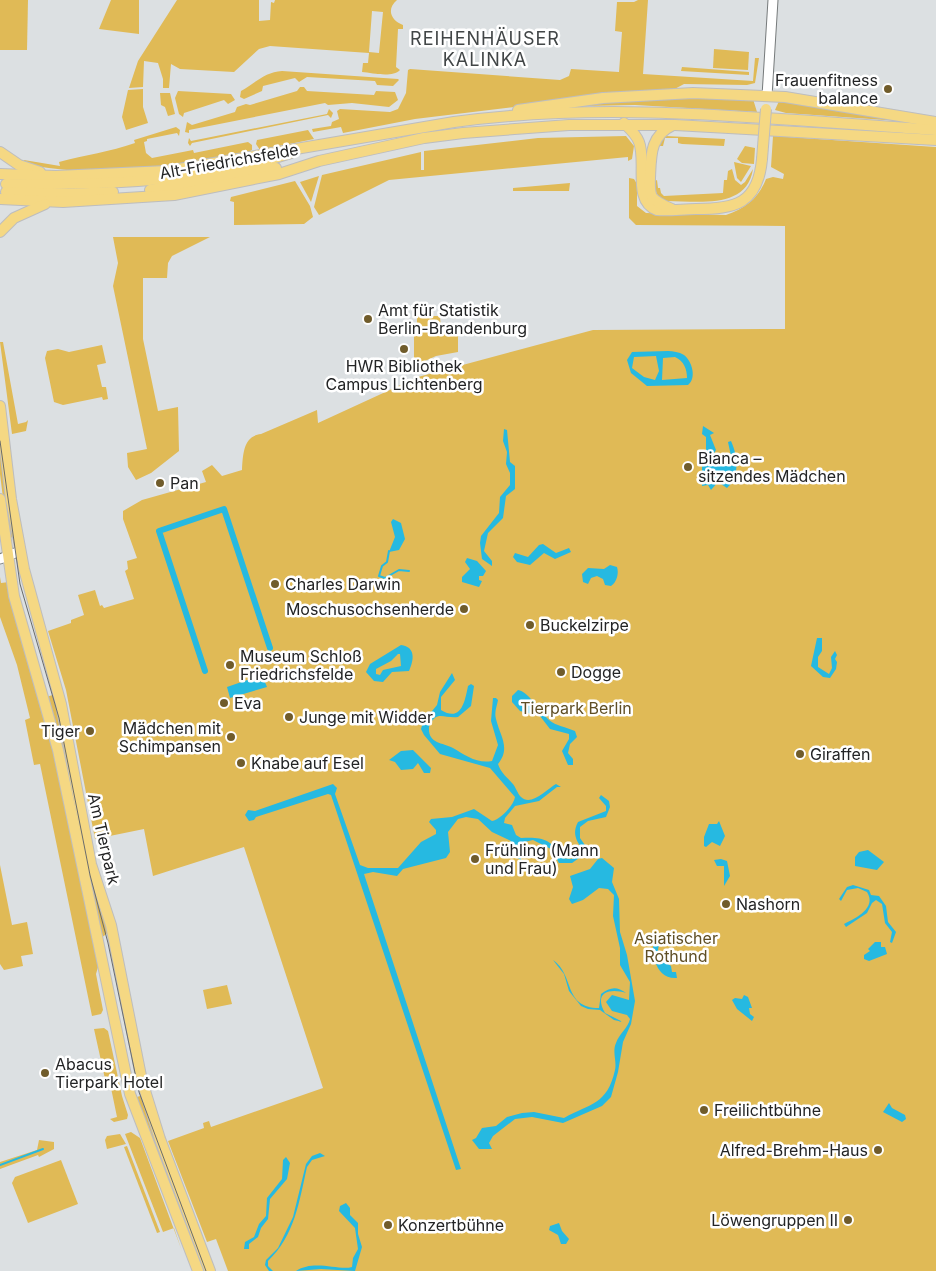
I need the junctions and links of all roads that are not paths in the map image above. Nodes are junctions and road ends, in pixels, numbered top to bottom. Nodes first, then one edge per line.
1 (773, 0) edge
2 (767, 96) junction
3 (486, 117) junction
4 (936, 122) edge
5 (624, 123) junction
6 (674, 125) junction
7 (936, 130) edge
8 (936, 140) edge
9 (311, 147) junction
10 (0, 152) edge
11 (316, 162) junction
12 (0, 174) edge
13 (56, 176) junction
14 (4, 192) edge
15 (55, 202) junction
16 (673, 209) junction
17 (0, 232) edge
18 (0, 406) edge
19 (0, 499) edge
20 (20, 551) junction
21 (4, 559) edge
22 (198, 1271) edge
23 (210, 1271) edge

1 - 2 street
2 - 3 main road
2 - 4 main road
2 - 16 main road, bridge
3 - 7 main road
3 - 9 main road
5 - 6 main road
5 - 11 main road
5 - 16 main road
6 - 8 main road
6 - 16 main road
9 - 13 main road, Alt-Friedrichsfelde
9 - 14 main road, Alt-Friedrichsfelde
10 - 13 main road
11 - 14 main road, Alt-Friedrichsfelde
11 - 15 main road, Alt-Friedrichsfelde
12 - 13 main road, Alt-Friedrichsfelde
14 - 15 main road, Alt-Friedrichsfelde
15 - 17 main road
18 - 20 main road, Am Tierpark
19 - 21 main road, Am Tierpark
20 - 21 street
20 - 23 main road, Am Tierpark
21 - 22 main road, Am Tierpark

